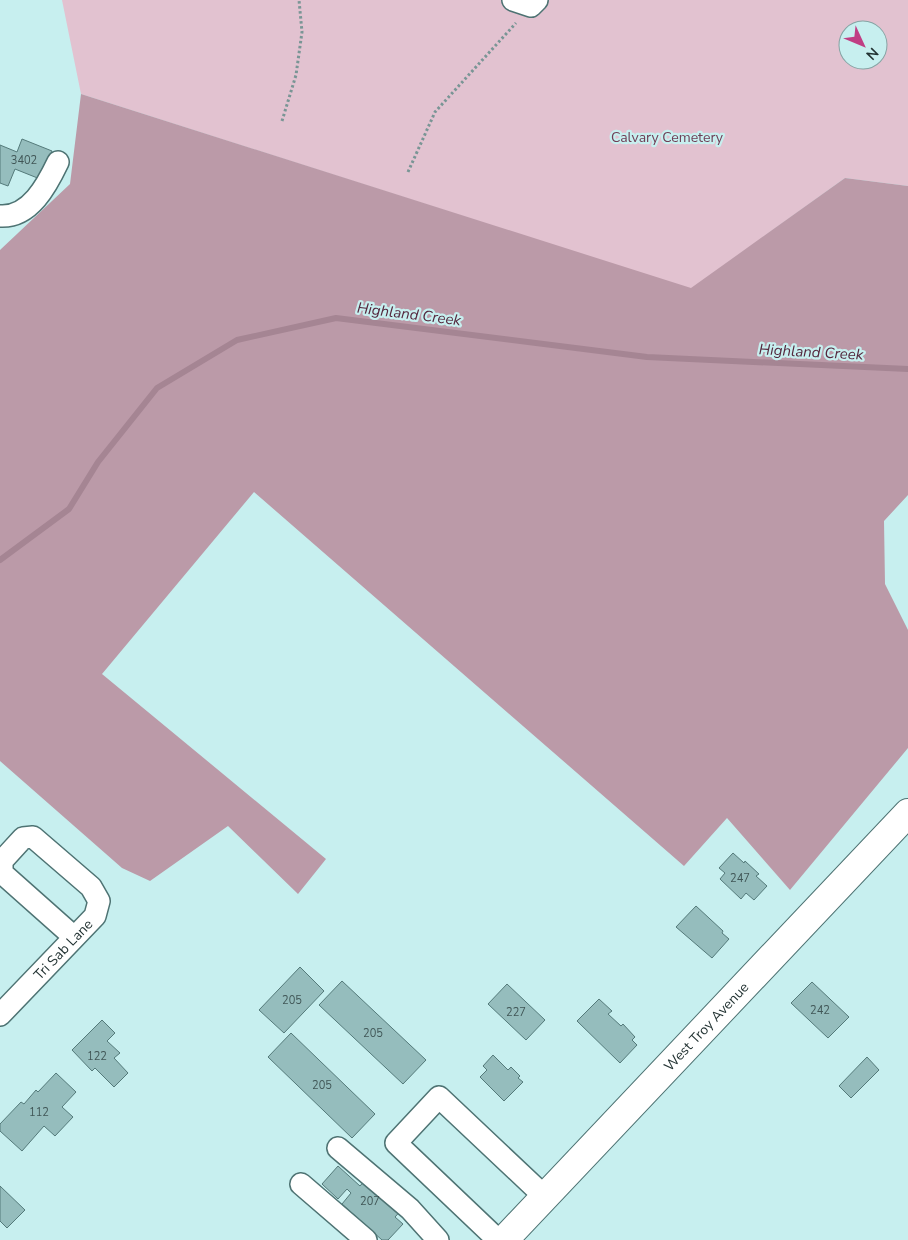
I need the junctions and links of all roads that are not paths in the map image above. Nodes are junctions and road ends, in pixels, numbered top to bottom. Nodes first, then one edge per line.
1 (58, 162) dead end
2 (0, 216) edge
3 (908, 813) edge
4 (74, 937) junction
5 (0, 1015) edge
6 (338, 1148) dead end
7 (301, 1184) dead end
8 (545, 1197) junction
9 (366, 1240) edge
10 (438, 1240) edge
11 (498, 1240) edge
12 (504, 1240) edge

1 - 2 street
3 - 8 main road, West Troy Avenue
4 - 4 street, Tri Sab Lane
4 - 5 street, Tri Sab Lane
6 - 10 street
7 - 9 street
8 - 11 street
8 - 12 main road, West Troy Avenue

